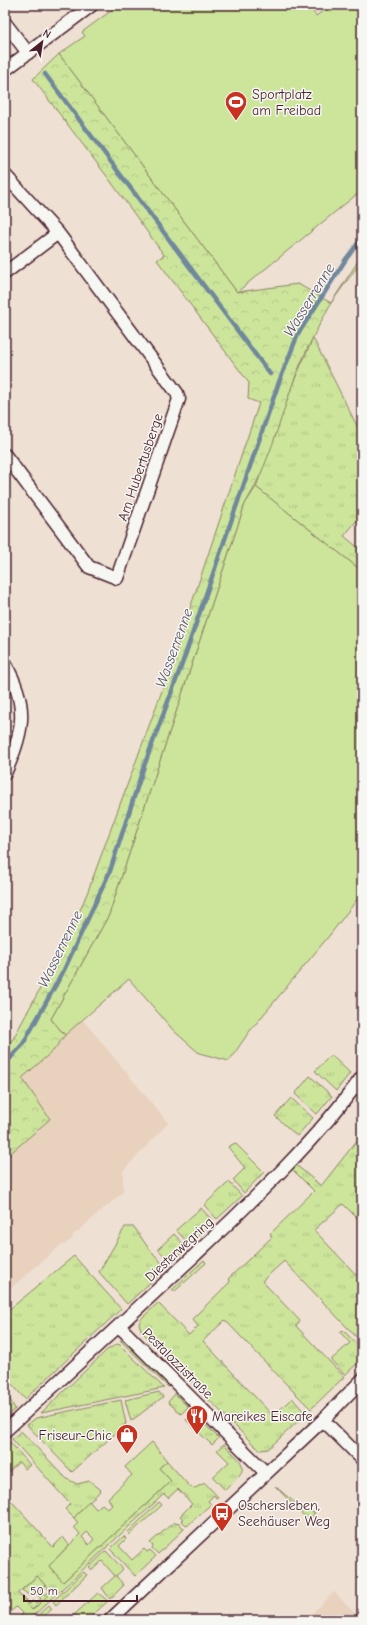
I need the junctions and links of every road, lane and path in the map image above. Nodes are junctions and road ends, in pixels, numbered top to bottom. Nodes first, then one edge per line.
1 (92, 5) edge
2 (5, 22) edge
3 (28, 53) junction
4 (5, 70) edge
5 (5, 175) edge
6 (58, 233) junction
7 (5, 273) edge
8 (5, 455) edge
9 (5, 664) edge
10 (5, 773) edge
11 (362, 1077) edge
12 (119, 1326) junction
13 (362, 1380) edge
14 (323, 1420) junction
15 (5, 1431) edge
16 (362, 1459) edge
17 (266, 1472) junction
18 (110, 1620) edge

1 - 3 street
2 - 3 street
3 - 4 street
5 - 6 street, Am Hubertusberge
6 - 7 street
6 - 8 street, Am Hubertusberge
9 - 10 street
11 - 12 street, Diesterwegring
12 - 15 street, Diesterwegring
12 - 17 street, Pestalozzistraße
13 - 14 street
14 - 16 street
14 - 17 street
17 - 18 street

